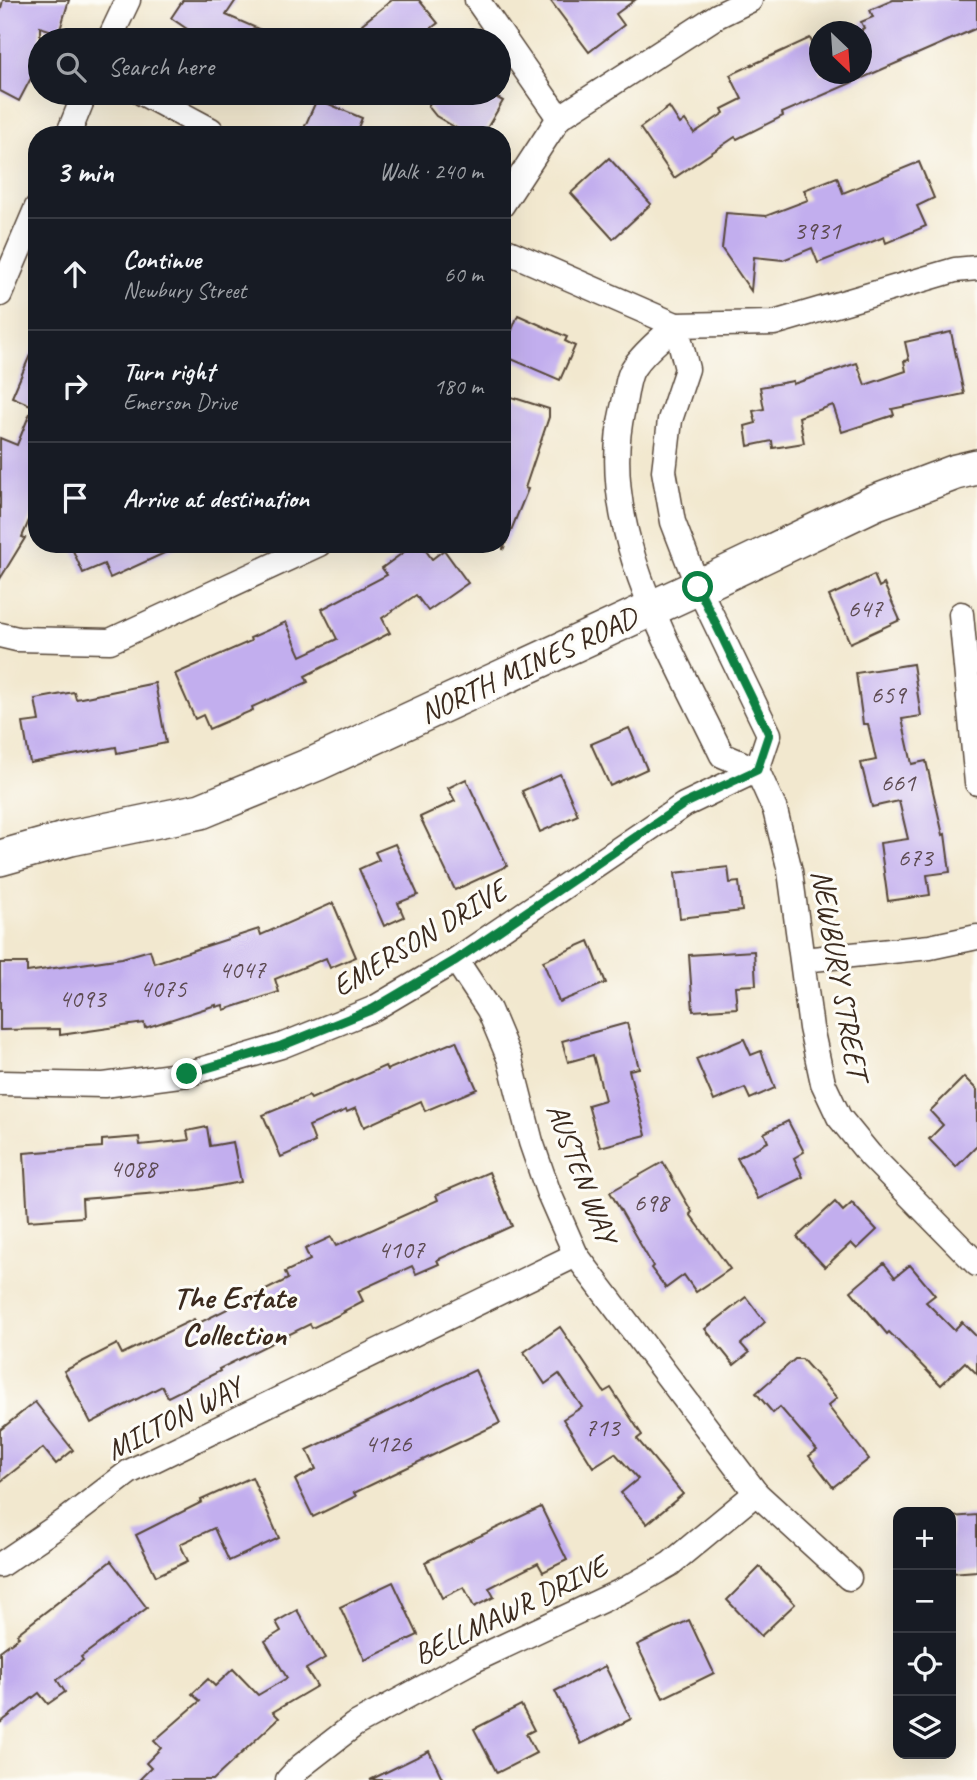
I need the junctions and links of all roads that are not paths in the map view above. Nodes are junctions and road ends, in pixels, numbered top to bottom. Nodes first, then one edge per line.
1 (128, 0) edge
2 (477, 0) edge
3 (750, 0) edge
4 (115, 28) edge
5 (496, 28) edge
6 (511, 49) edge
7 (80, 105) edge
8 (164, 105) edge
9 (559, 118) junction
10 (72, 126) edge
11 (204, 126) edge
12 (511, 191) edge
13 (28, 228) edge
14 (511, 252) edge
15 (977, 268) edge
16 (0, 294) edge
17 (676, 325) junction
18 (977, 467) edge
19 (300, 553) edge
20 (698, 587) junction
21 (653, 608) junction
22 (961, 614) dead end
23 (0, 635) edge
24 (757, 770) junction
25 (977, 783) edge
26 (0, 832) edge
27 (71, 838) junction
28 (0, 858) edge
29 (977, 937) edge
30 (456, 960) junction
31 (803, 960) junction
32 (0, 1083) edge
33 (576, 1255) junction
34 (977, 1264) edge
35 (756, 1493) junction
36 (0, 1565) edge
37 (849, 1578) dead end
38 (288, 1780) edge

1 - 4 street
2 - 5 street
3 - 9 street
6 - 9 street
7 - 10 street
8 - 11 street
9 - 12 street
13 - 16 street
14 - 17 street
15 - 17 street
17 - 20 street
17 - 21 street
18 - 20 main road, NORTH MINES ROAD
19 - 23 street
20 - 21 main road, NORTH MINES ROAD
20 - 24 street
21 - 24 street
21 - 27 main road, NORTH MINES ROAD
22 - 25 street
24 - 30 street, EMERSON DRIVE
24 - 31 street, NEWBURY STREET
26 - 27 main road, NORTH MINES ROAD
27 - 28 main road, NORTH MINES ROAD
29 - 31 street
30 - 32 street, EMERSON DRIVE
30 - 33 street, AUSTEN WAY
31 - 34 street, NEWBURY STREET
33 - 35 street, AUSTEN WAY
33 - 36 street, MILTON WAY
35 - 37 street, AUSTEN WAY
35 - 38 street, BELLMAWR DRIVE

